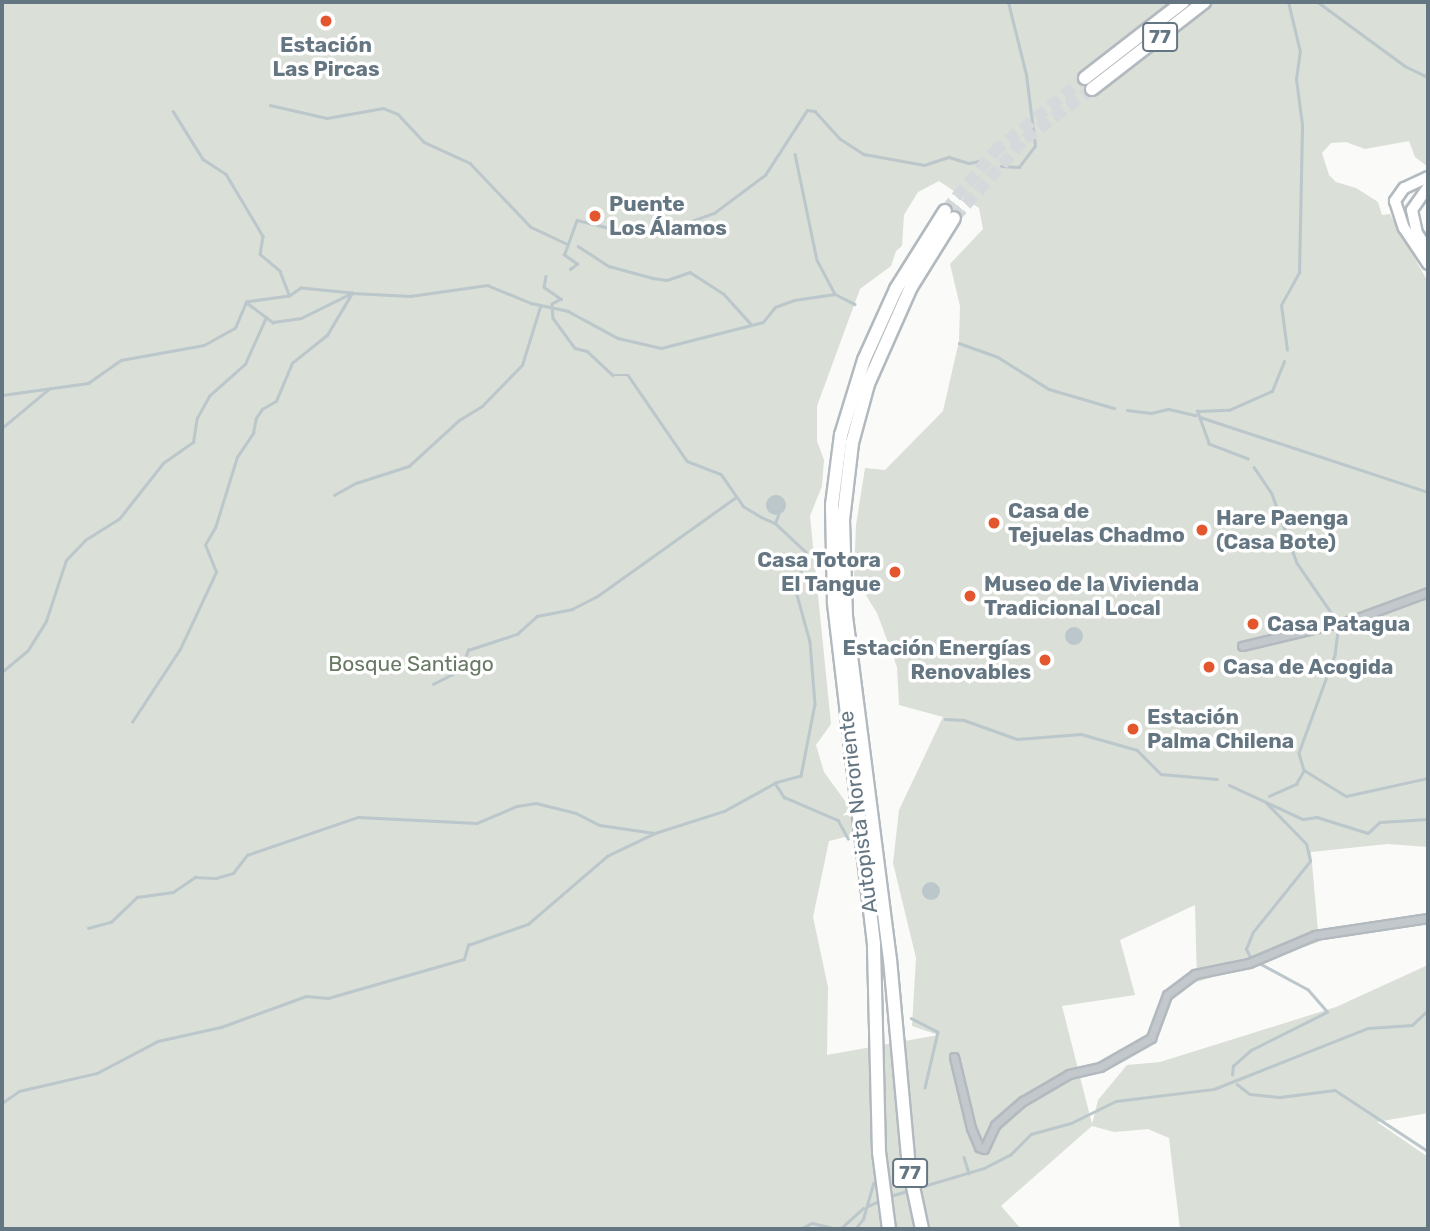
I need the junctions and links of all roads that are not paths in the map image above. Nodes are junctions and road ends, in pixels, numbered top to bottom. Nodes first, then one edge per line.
1 (1183, 2) edge
2 (1204, 2) edge
3 (1112, 66) junction
4 (1088, 84) tunnel mouth
5 (1428, 177) edge
6 (1428, 187) edge
7 (1395, 201) junction
8 (1414, 205) junction
9 (1428, 250) edge
10 (1428, 264) edge
11 (1428, 592) edge
12 (1242, 646) dead end
13 (1428, 918) edge
14 (954, 1057) dead end
15 (889, 1229) edge
16 (922, 1229) edge

1 - 3 highway, 77
2 - 3 highway, 77
3 - 4 highway, 77
5 - 7 street
6 - 8 street
7 - 8 street
7 - 10 street
8 - 9 street
11 - 12 street
13 - 14 street
15 - 16 highway, Autopista Nororiente / 77

